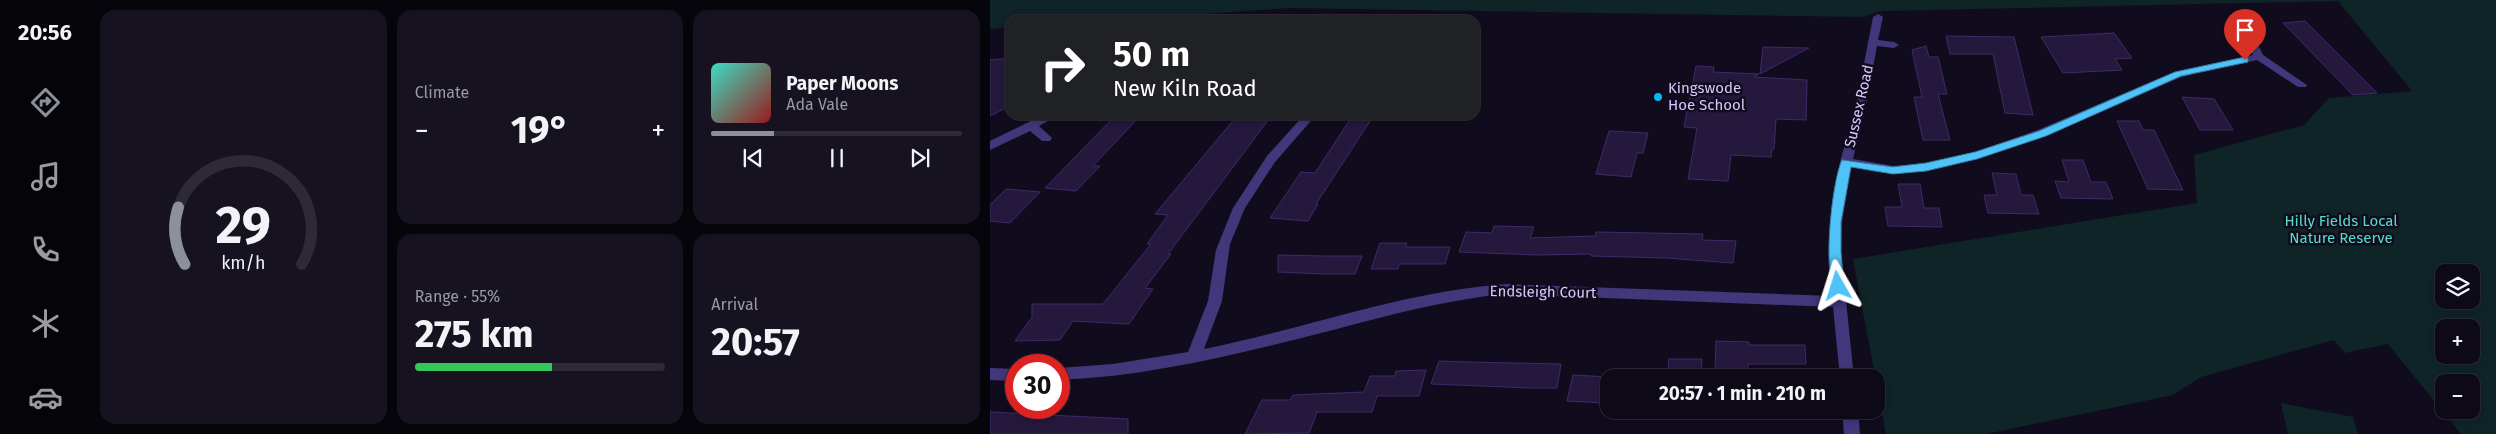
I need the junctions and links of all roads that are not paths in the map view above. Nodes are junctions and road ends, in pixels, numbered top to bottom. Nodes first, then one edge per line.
1 (1878, 18) dead end
2 (2251, 41) dead end
3 (1874, 43) junction
4 (1894, 44) dead end
5 (2259, 57) junction
6 (2302, 85) dead end
7 (1042, 120) edge
8 (1305, 120) edge
9 (1031, 126) junction
10 (1046, 138) dead end
11 (990, 146) edge
12 (1846, 162) junction
13 (1840, 302) junction
14 (1193, 358) junction
15 (1846, 369) edge
16 (990, 374) edge
17 (1070, 374) edge
18 (1005, 375) edge
19 (1851, 419) edge
20 (1852, 434) edge

1 - 3 street, Sussex Road
2 - 5 street
3 - 4 street, Sussex Road
3 - 12 street, Sussex Road
5 - 6 street
5 - 12 street
7 - 9 street
8 - 14 street
9 - 10 street
9 - 11 street
12 - 13 street, Sussex Road
13 - 14 street, Endsleigh Court
13 - 15 street, Sussex Road
14 - 17 street, Endsleigh Court
16 - 18 street
19 - 20 street

